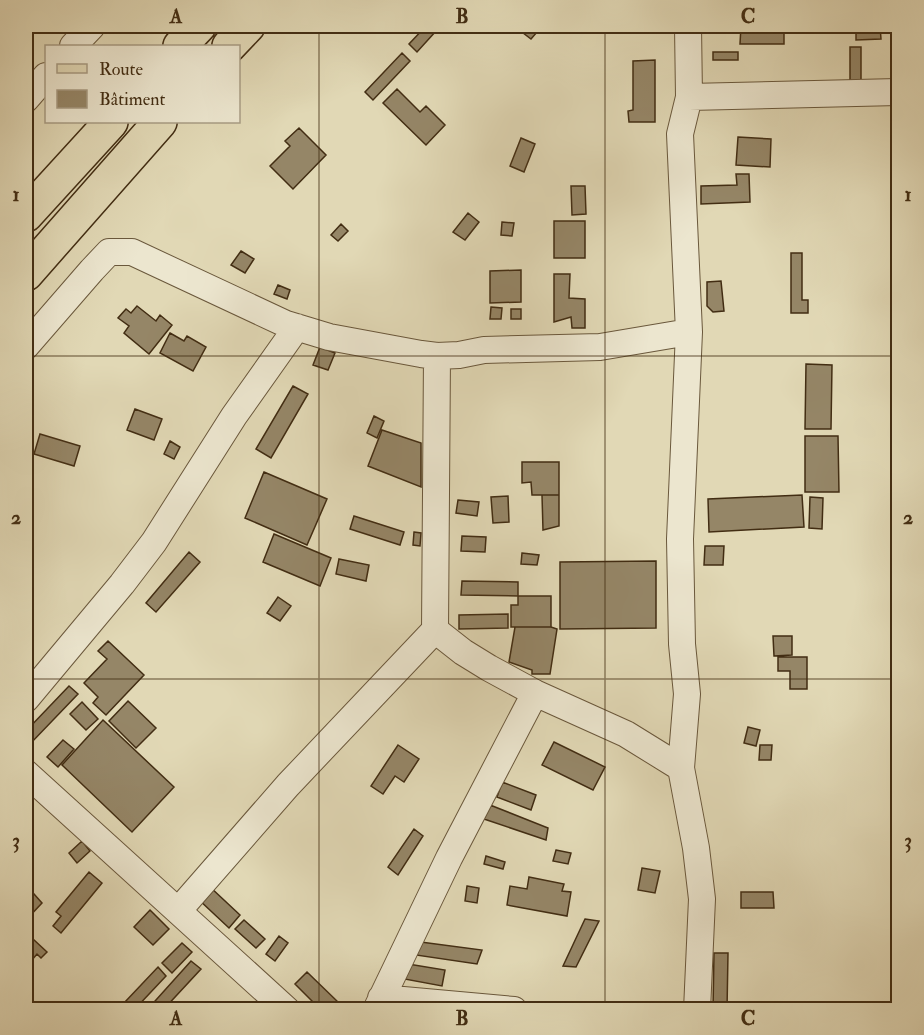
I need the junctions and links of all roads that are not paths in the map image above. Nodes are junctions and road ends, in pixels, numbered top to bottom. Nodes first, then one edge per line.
1 (92, 26) edge
2 (199, 26) edge
3 (248, 26) edge
4 (688, 26) edge
5 (74, 45) edge
6 (181, 45) edge
7 (230, 45) edge
8 (45, 77) edge
9 (898, 92) edge
10 (689, 97) junction
11 (26, 99) edge
12 (110, 123) edge
13 (159, 123) edge
14 (26, 215) edge
15 (26, 274) edge
16 (297, 327) junction
17 (689, 332) junction
18 (26, 346) edge
19 (437, 356) junction
20 (435, 630) junction
21 (535, 693) junction
22 (26, 699) edge
23 (681, 768) junction
24 (26, 773) edge
25 (178, 910) junction
26 (378, 1004) edge
27 (287, 1010) edge
28 (513, 1010) edge
29 (697, 1010) edge

1 - 5 street
2 - 6 main road
3 - 7 main road
4 - 10 street
8 - 11 street
9 - 10 street
10 - 17 street
12 - 14 main road
13 - 15 main road
16 - 18 street
16 - 19 street
16 - 22 street
17 - 19 street
17 - 23 street
19 - 20 street
20 - 21 street
20 - 25 street
21 - 23 street
21 - 26 street
23 - 29 street
24 - 25 street
25 - 27 street
26 - 28 street

